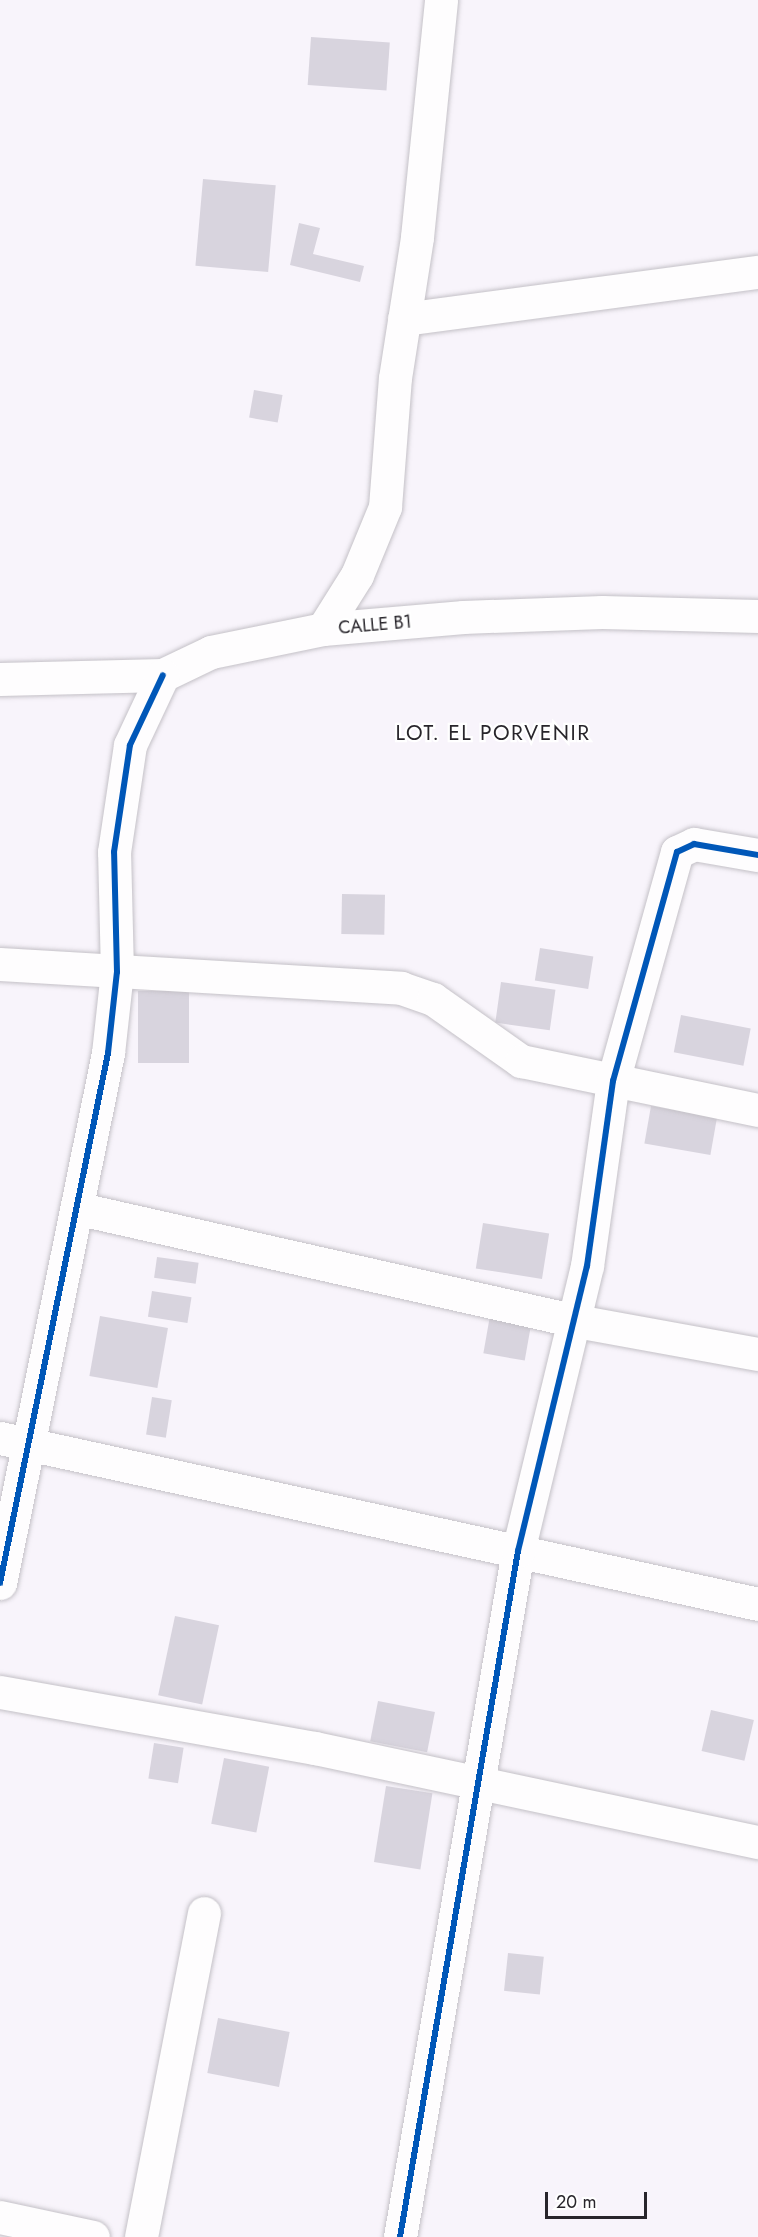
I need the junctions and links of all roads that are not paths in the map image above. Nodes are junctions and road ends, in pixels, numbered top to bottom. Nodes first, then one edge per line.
1 (441, 0) edge
2 (758, 272) edge
3 (404, 319) junction
4 (758, 616) edge
5 (323, 629) junction
6 (163, 675) junction
7 (0, 679) edge
8 (758, 855) edge
9 (0, 964) edge
10 (117, 972) junction
11 (613, 1082) junction
12 (758, 1110) edge
13 (80, 1209) junction
14 (576, 1321) junction
15 (758, 1354) edge
16 (14, 1441) edge
17 (518, 1551) junction
18 (0, 1583) edge
19 (758, 1604) edge
20 (0, 1692) edge
21 (481, 1785) junction
22 (758, 1842) edge
23 (204, 1913) dead end
24 (0, 2217) edge
25 (93, 2237) edge
26 (141, 2237) edge
27 (400, 2237) edge

1 - 3 street
2 - 3 street
3 - 5 street
4 - 5 street, CALLE B1
5 - 6 street, CALLE B1
6 - 7 street, CALLE B1
6 - 10 street
8 - 11 street
9 - 10 street
10 - 11 street
10 - 13 street
11 - 12 street
11 - 14 street
13 - 14 street
13 - 16 street
14 - 15 street
14 - 17 street
16 - 17 street
16 - 18 street
17 - 19 street
17 - 21 street
20 - 21 street
21 - 22 street
21 - 27 street
23 - 26 street
24 - 25 street

